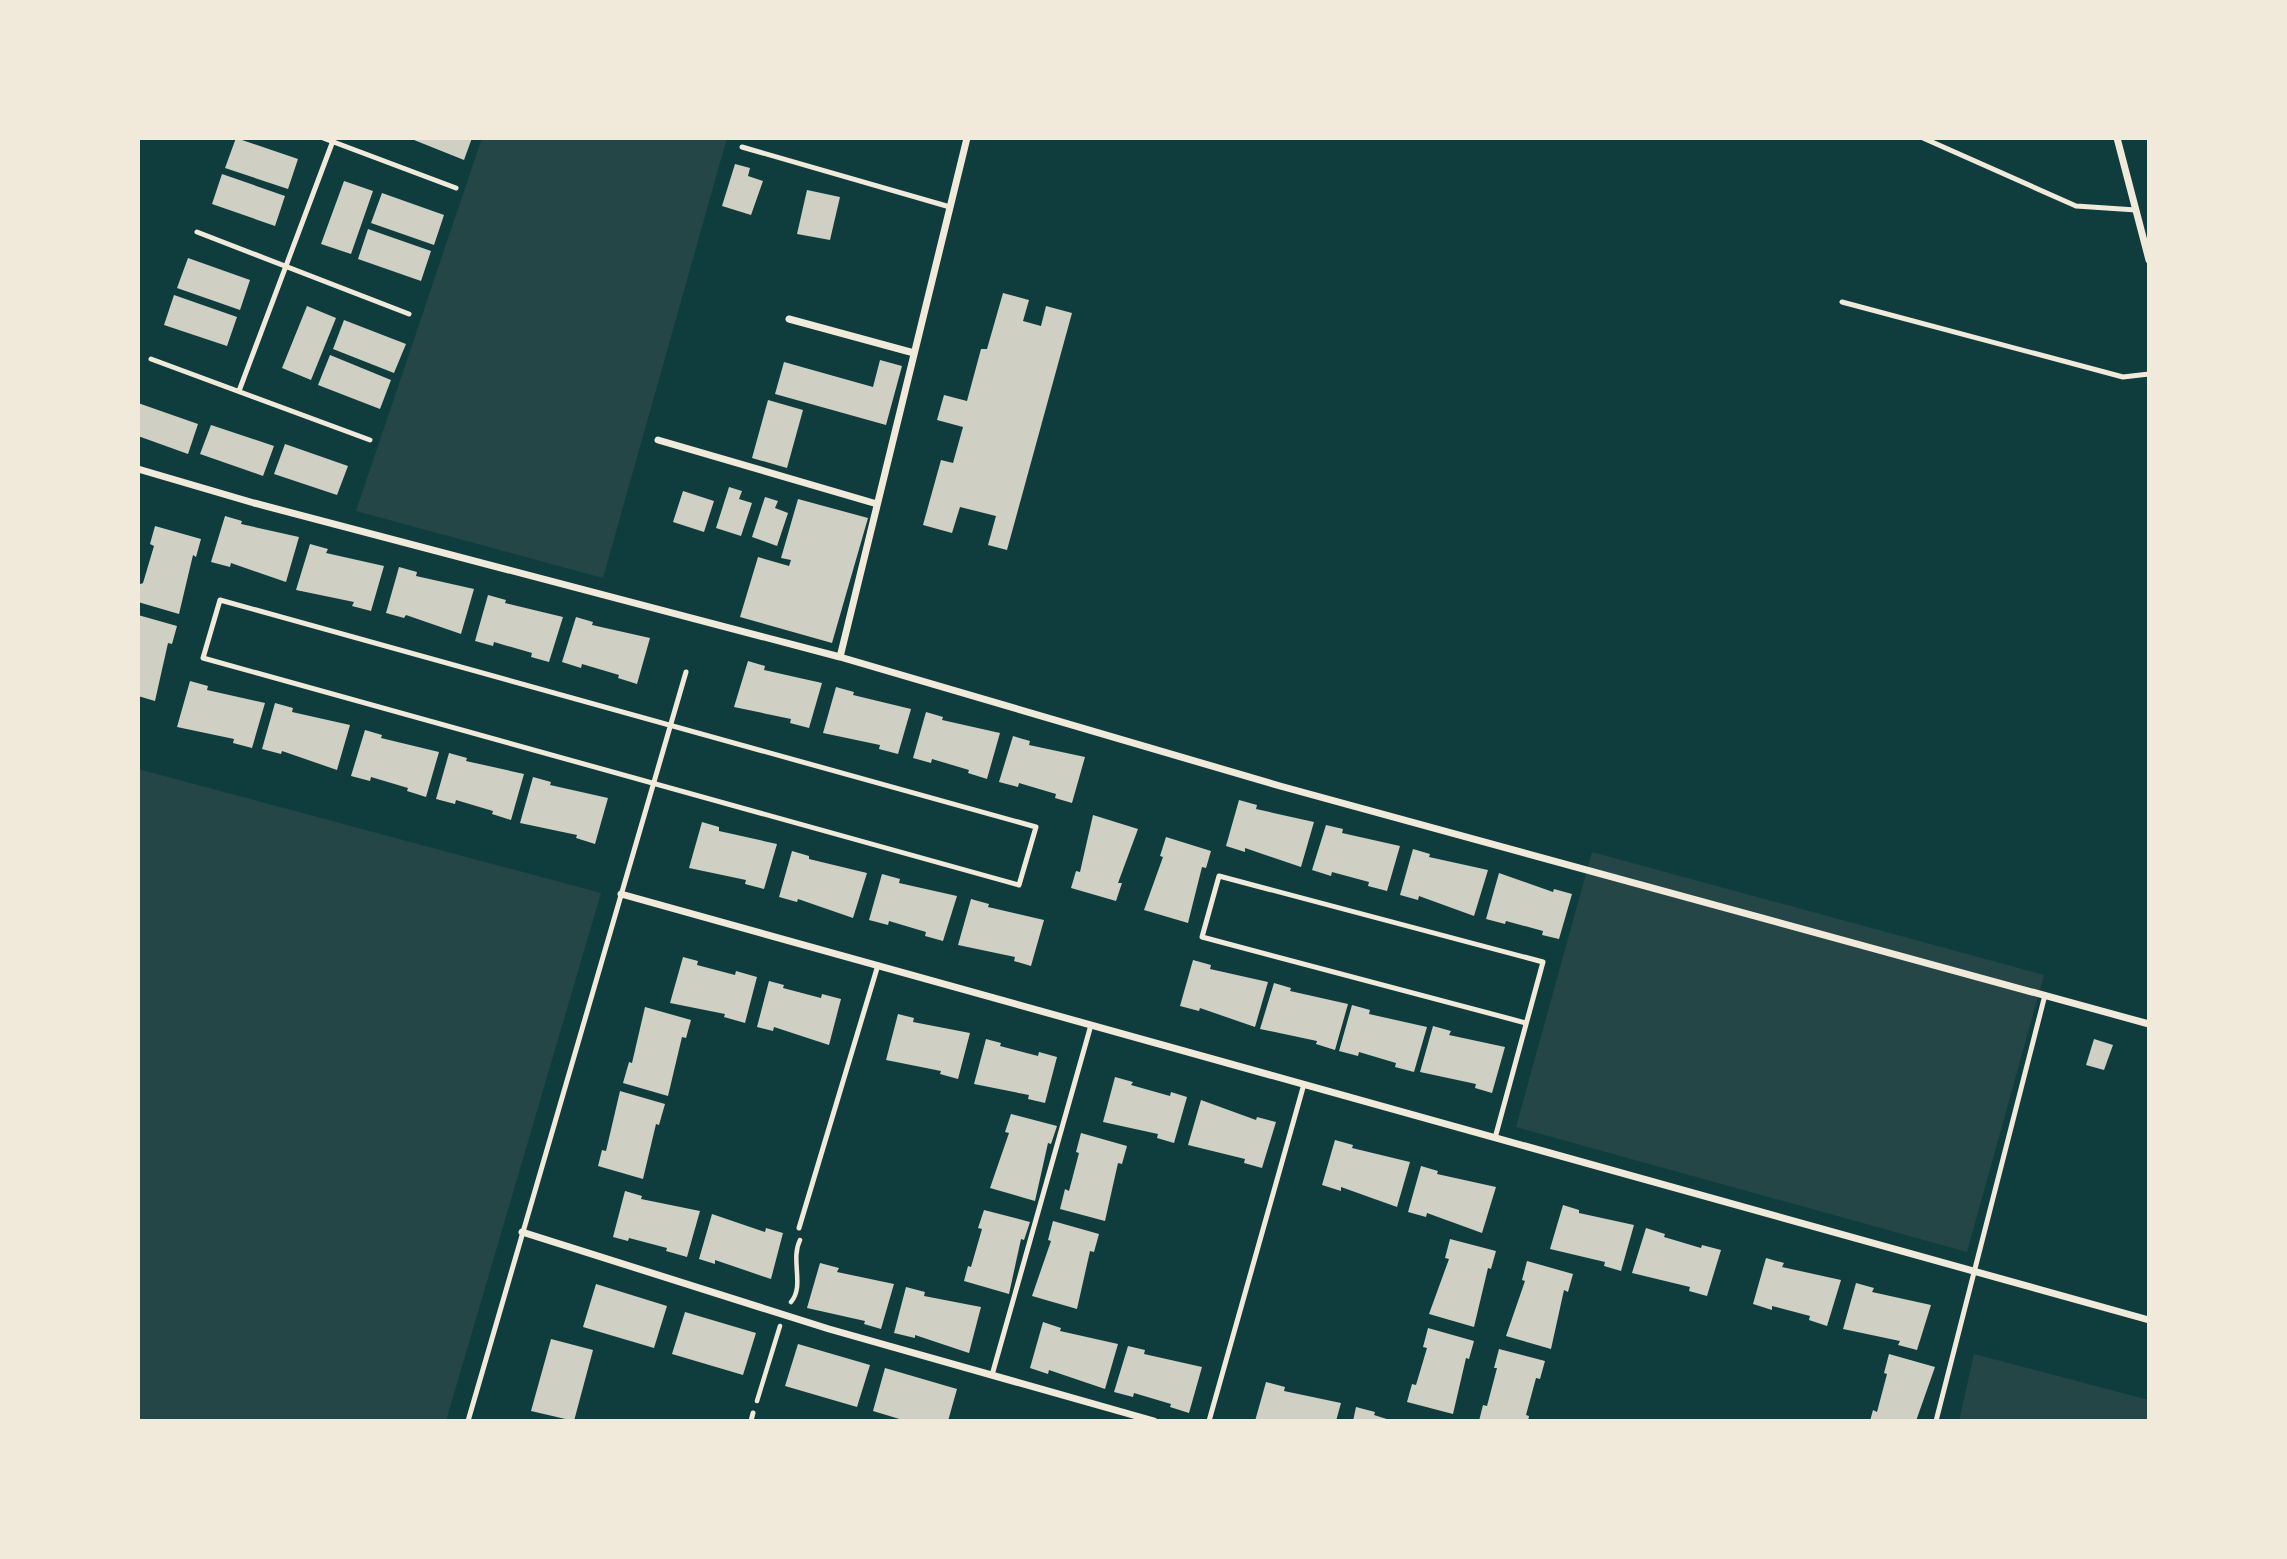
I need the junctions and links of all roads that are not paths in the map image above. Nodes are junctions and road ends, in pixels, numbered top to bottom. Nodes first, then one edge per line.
1 (323, 138) edge
2 (967, 138) edge
3 (1923, 138) edge
4 (2118, 138) edge
5 (333, 140) edge
6 (742, 147) dead end
7 (456, 188) dead end
8 (950, 207) junction
9 (2136, 210) junction
10 (197, 232) dead end
11 (2149, 260) edge
12 (286, 265) junction
13 (1842, 302) dead end
14 (409, 314) dead end
15 (789, 318) dead end
16 (914, 353) junction
17 (151, 359) dead end
18 (2149, 374) edge
19 (239, 391) junction
20 (370, 440) dead end
21 (659, 440) dead end
22 (138, 469) edge
23 (877, 504) junction
24 (839, 657) junction
25 (686, 672) dead end
26 (670, 725) junction
27 (653, 784) junction
28 (621, 894) junction
29 (878, 965) junction
30 (2045, 995) junction
31 (1526, 1023) junction
32 (2149, 1024) edge
33 (1091, 1025) junction
34 (1304, 1084) junction
35 (1495, 1138) junction
36 (799, 1228) dead end
37 (522, 1232) junction
38 (1975, 1272) junction
39 (2149, 1320) edge
40 (992, 1375) junction
41 (753, 1413) dead end
42 (468, 1421) edge
43 (751, 1421) edge
44 (1154, 1421) edge
45 (1209, 1421) edge
46 (1937, 1421) edge

1 - 5 lane
2 - 8 street
3 - 9 lane
4 - 9 street
5 - 7 lane
5 - 12 lane
6 - 8 lane
8 - 16 street
9 - 11 street
10 - 12 lane
12 - 14 lane
12 - 19 lane
13 - 18 lane
15 - 16 street
16 - 23 street
17 - 19 lane
19 - 20 lane
21 - 23 street
22 - 24 street
23 - 24 street
24 - 30 street
25 - 26 lane
26 - 27 lane
26 - 27 lane
26 - 27 lane
27 - 28 lane
28 - 29 street
28 - 37 lane
29 - 33 street
29 - 36 lane
30 - 32 street
30 - 38 lane
31 - 31 lane
31 - 35 lane
33 - 34 street
33 - 40 lane
34 - 35 street
34 - 45 lane
35 - 38 street
37 - 40 street
37 - 42 lane
38 - 39 street
38 - 46 lane
40 - 44 street
41 - 43 lane

